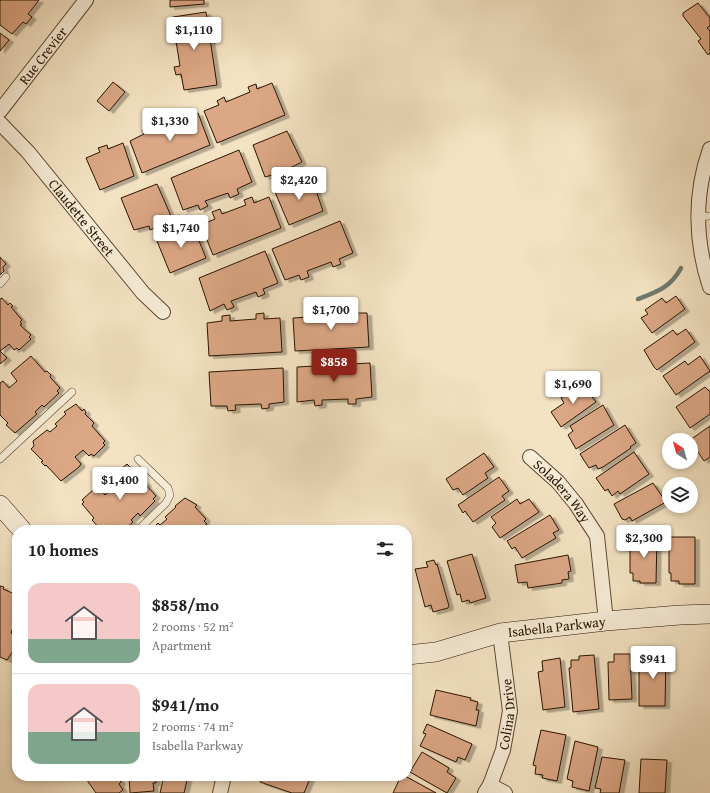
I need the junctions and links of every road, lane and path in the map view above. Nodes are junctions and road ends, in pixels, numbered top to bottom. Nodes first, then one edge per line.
1 (86, 0) edge
2 (0, 112) edge
3 (0, 123) edge
4 (710, 149) edge
5 (704, 216) edge
6 (6, 277) dead end
7 (0, 284) edge
8 (710, 287) edge
9 (163, 312) dead end
10 (72, 392) dead end
11 (530, 457) dead end
12 (0, 459) edge
13 (138, 459) dead end
14 (0, 505) edge
15 (18, 525) edge
16 (143, 525) edge
17 (710, 614) edge
18 (606, 621) junction
19 (500, 633) junction
20 (412, 654) edge
21 (223, 781) edge
22 (488, 789) edge
23 (220, 793) edge
24 (505, 793) edge

1 - 2 street, Rue Crevier
3 - 9 street, Claudette Street
4 - 5 street
5 - 8 street
6 - 7 lane
10 - 12 lane
11 - 18 street, Soladera Way
13 - 16 lane
14 - 15 street
17 - 18 street, Isabella Parkway
18 - 19 street, Isabella Parkway
19 - 20 street, Isabella Parkway
19 - 22 street, Colina Drive
21 - 23 street
22 - 24 street

